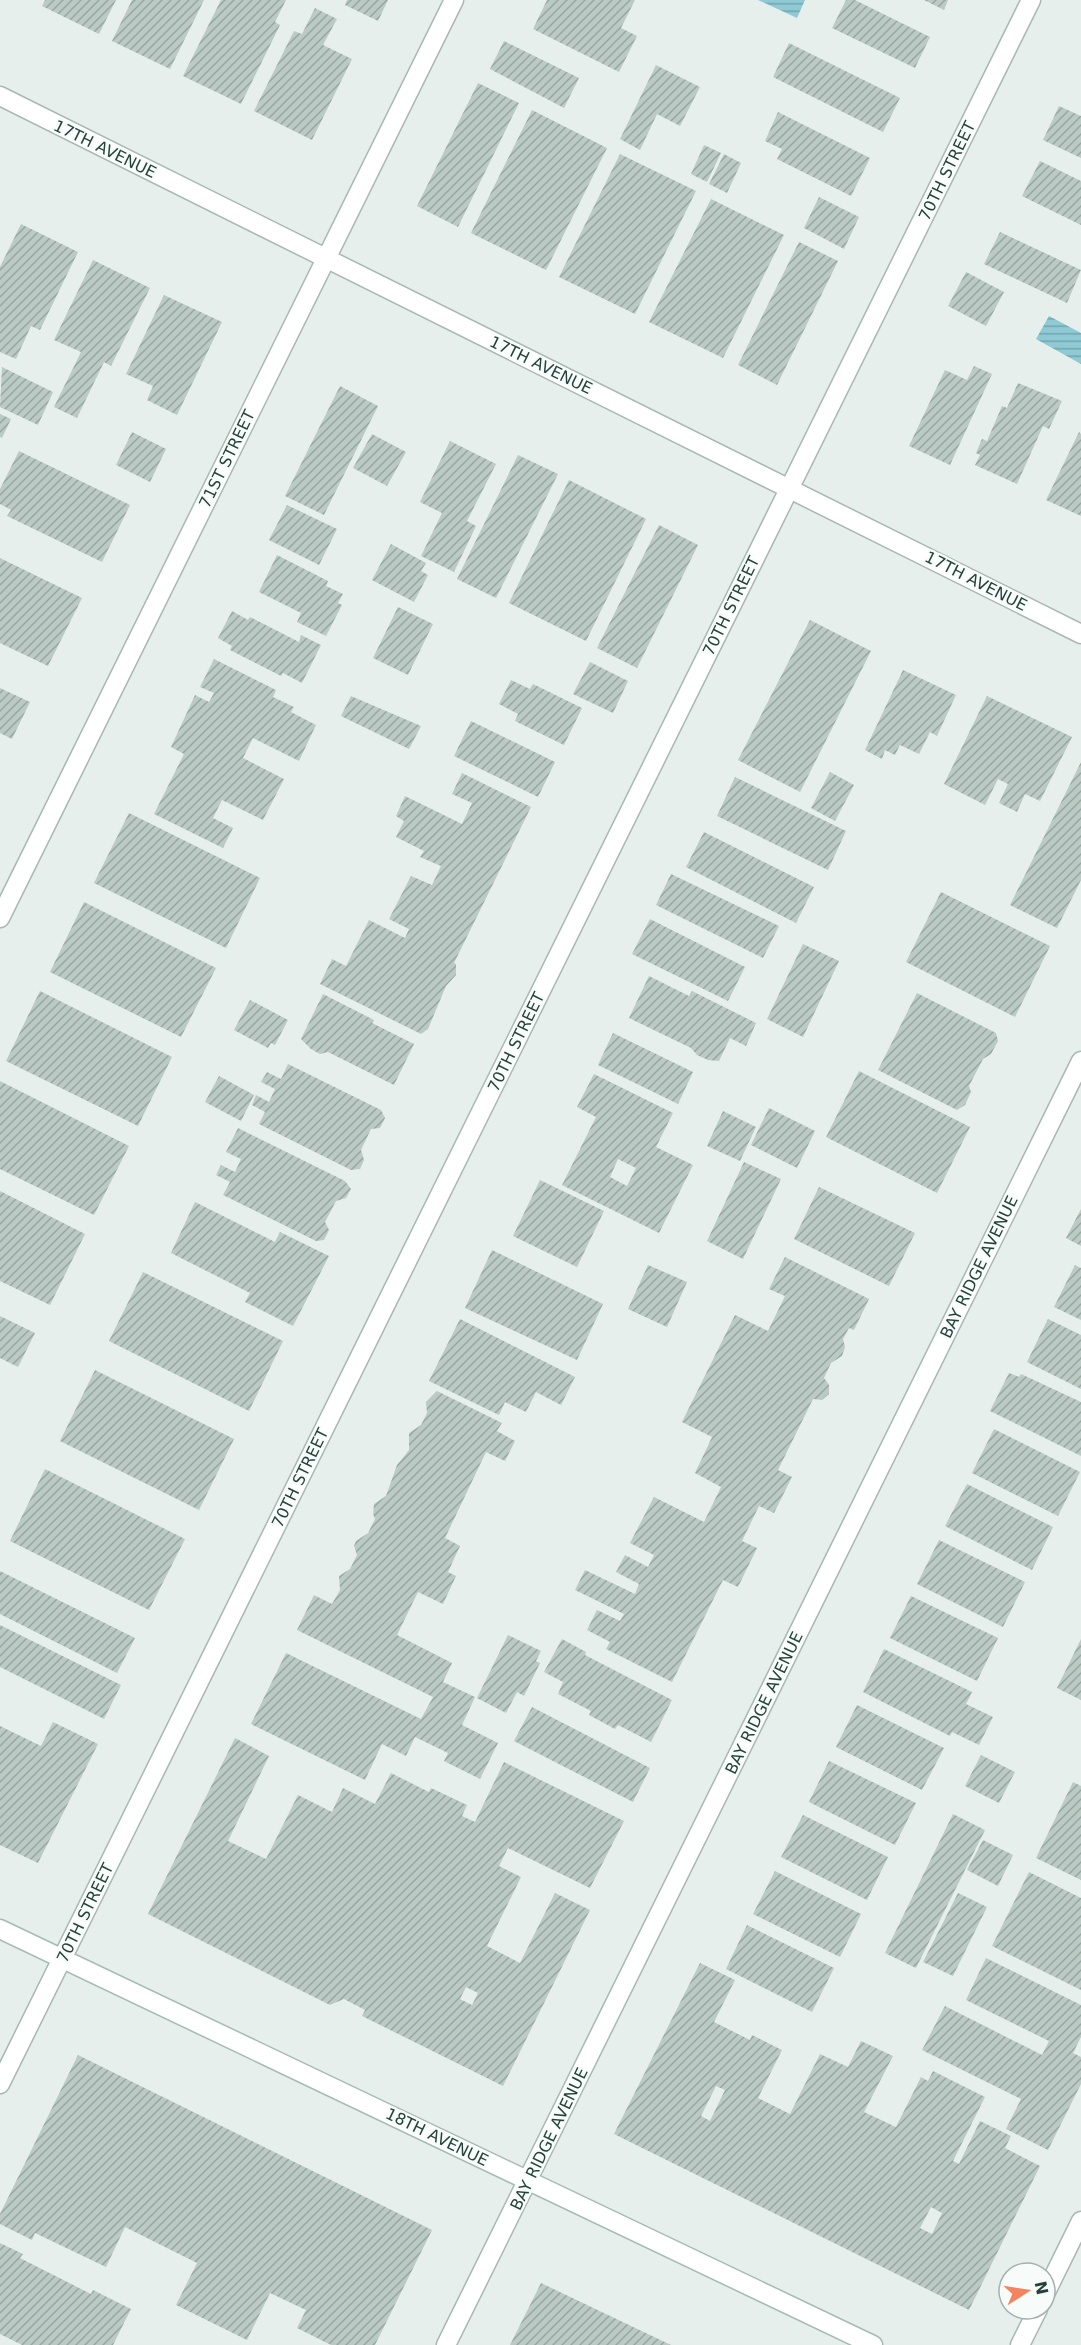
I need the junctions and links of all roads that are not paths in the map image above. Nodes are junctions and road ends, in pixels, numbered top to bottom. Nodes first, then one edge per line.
1 (454, 0) edge
2 (1031, 0) edge
3 (0, 96) edge
4 (326, 258) junction
5 (789, 488) junction
6 (1081, 634) edge
7 (0, 918) edge
8 (1081, 1061) edge
9 (0, 1929) edge
10 (63, 1958) junction
11 (0, 2084) edge
12 (528, 2181) junction
13 (1081, 2222) edge
14 (1057, 2270) edge
15 (1032, 2321) edge
16 (446, 2345) edge
17 (873, 2345) edge
18 (1020, 2345) edge

1 - 4 street, 71ST STREET
2 - 5 street, 70TH STREET
3 - 4 street, 17TH AVENUE
4 - 5 street, 17TH AVENUE
4 - 7 street, 71ST STREET
5 - 6 street, 17TH AVENUE
5 - 10 street, 70TH STREET
8 - 12 street, BAY RIDGE AVENUE
9 - 10 street, 18TH AVENUE
10 - 11 street, 70TH STREET
10 - 12 street, 18TH AVENUE
12 - 16 street, BAY RIDGE AVENUE
12 - 17 street, 18TH AVENUE
13 - 14 street
15 - 18 street

